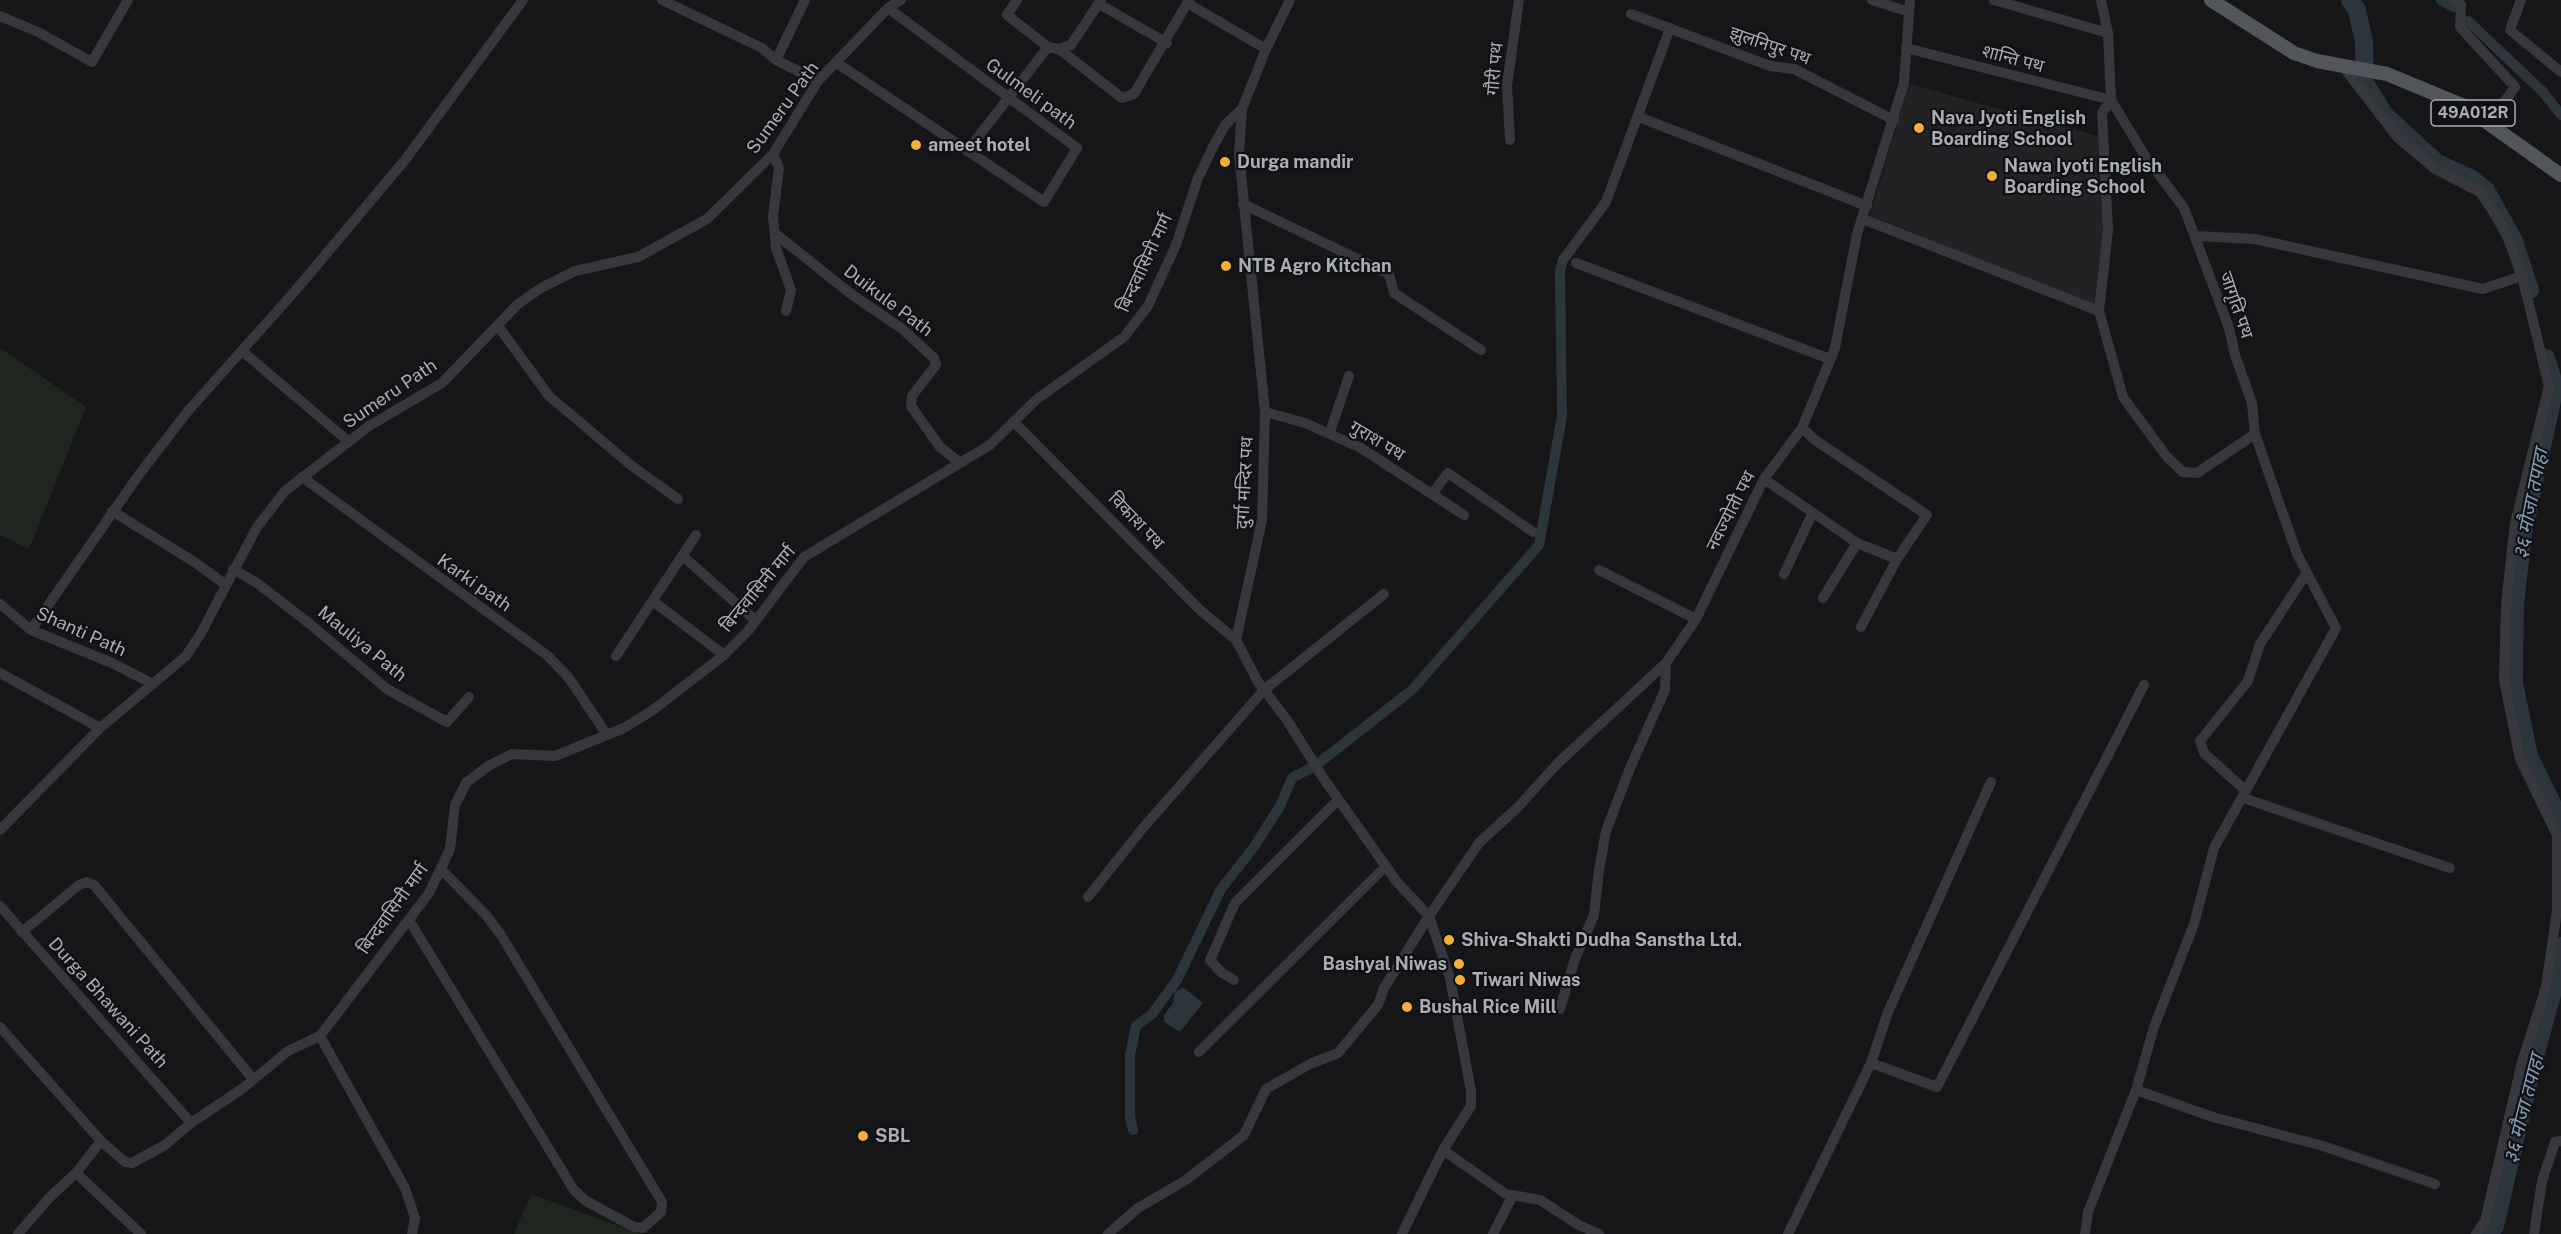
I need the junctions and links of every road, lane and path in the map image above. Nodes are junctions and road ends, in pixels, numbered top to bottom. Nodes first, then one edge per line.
1 (128, 0) edge
2 (524, 0) edge
3 (662, 0) edge
4 (805, 0) edge
5 (901, 0) edge
6 (1017, 0) edge
7 (1290, 0) edge
8 (1518, 0) edge
9 (1872, 0) edge
10 (1910, 0) edge
11 (1994, 0) edge
12 (2101, 0) edge
13 (2211, 0) edge
14 (2454, 0) edge
15 (2521, 0) edge
16 (1100, 2) edge
17 (1188, 2) edge
18 (888, 8) junction
19 (1909, 12) junction
20 (1631, 14) dead end
21 (0, 16) edge
22 (1670, 28) junction
23 (2108, 33) junction
24 (1167, 43) junction
25 (1054, 48) junction
26 (1266, 48) junction
27 (1906, 48) junction
28 (776, 60) junction
29 (837, 63) junction
30 (2341, 64) junction
31 (2561, 72) edge
32 (818, 81) junction
33 (1009, 99) junction
34 (2110, 100) junction
35 (1242, 109) junction
36 (1639, 117) junction
37 (1894, 120) junction
38 (2489, 123) junction
39 (1510, 141) dead end
40 (967, 151) junction
41 (773, 154) junction
42 (2561, 175) edge
43 (1243, 204) junction
44 (1867, 206) junction
45 (1863, 219) junction
46 (776, 234) junction
47 (2195, 236) junction
48 (1563, 260) dead end
49 (1576, 263) dead end
50 (2522, 276) junction
51 (786, 311) dead end
52 (2098, 311) junction
53 (498, 326) junction
54 (1481, 350) dead end
55 (242, 351) junction
56 (1830, 359) junction
57 (1349, 376) dead end
58 (1265, 412) junction
59 (1015, 423) junction
60 (1802, 428) junction
61 (1330, 432) junction
62 (2255, 434) junction
63 (348, 441) junction
64 (959, 462) junction
65 (302, 477) junction
66 (1764, 479) junction
67 (1432, 494) junction
68 (678, 499) dead end
69 (112, 511) junction
70 (1812, 514) junction
71 (1464, 515) dead end
72 (1533, 532) dead end
73 (696, 535) dead end
74 (1857, 543) junction
75 (684, 557) junction
76 (1897, 559) junction
77 (233, 569) junction
78 (1599, 570) dead end
79 (1784, 574) dead end
80 (2306, 574) junction
81 (226, 585) junction
82 (1384, 594) dead end
83 (1823, 598) dead end
84 (654, 602) junction
85 (0, 604) edge
86 (1696, 619) junction
87 (755, 620) junction
88 (1862, 627) dead end
89 (31, 630) junction
90 (1236, 640) junction
91 (724, 655) junction
92 (616, 656) dead end
93 (1666, 663) junction
94 (0, 674) edge
95 (153, 684) junction
96 (2144, 685) dead end
97 (1264, 690) junction
98 (469, 697) dead end
99 (100, 728) junction
100 (607, 735) junction
101 (1991, 782) dead end
102 (2245, 794) junction
103 (1338, 800) junction
104 (0, 830) edge
105 (1386, 866) junction
106 (2450, 868) dead end
107 (442, 870) junction
108 (1088, 897) dead end
109 (0, 906) edge
110 (1429, 916) junction
111 (409, 920) junction
112 (22, 932) junction
113 (1234, 980) dead end
114 (1560, 1009) dead end
115 (0, 1027) edge
116 (320, 1036) junction
117 (1199, 1052) dead end
118 (1871, 1063) junction
119 (253, 1079) junction
120 (2136, 1090) junction
121 (191, 1123) junction
122 (101, 1141) junction
123 (2561, 1141) edge
124 (1443, 1150) junction
125 (76, 1173) junction
126 (2435, 1184) dead end
127 (1512, 1197) junction
128 (18, 1234) edge
129 (141, 1234) edge
130 (412, 1234) edge
131 (1108, 1234) edge
132 (1402, 1234) edge
133 (1493, 1234) edge
134 (1599, 1234) edge
135 (1788, 1234) edge
136 (2085, 1234) edge
137 (2476, 1234) edge
138 (2534, 1234) edge

1 - 21 street
2 - 55 street
3 - 28 street
4 - 28 street
5 - 18 street, Sumeru Path
6 - 25 street
7 - 26 street, दुर्गा मन्दिर पथ
8 - 39 street, गौरी पथ
9 - 19 street
10 - 19 street, नवज्योती पथ
11 - 23 street
12 - 23 street
13 - 30 main road, 49A012R
14 - 38 street
15 - 31 street
16 - 24 street
16 - 25 street
17 - 24 street
17 - 26 street
18 - 29 street, Sumeru Path
18 - 33 street, Gulmeli path
19 - 27 street, नवज्योती पथ
20 - 22 street, झुलनिपुर पथ
22 - 36 street
22 - 37 street, झुलनिपुर पथ
23 - 34 street
24 - 25 street
25 - 33 street
26 - 35 street, दुर्गा मन्दिर पथ
27 - 34 street, शान्ति पथ
27 - 37 street, नवज्योती पथ
28 - 32 street
29 - 32 street, Sumeru Path
29 - 40 street, Gulmeli path
30 - 38 main road, 49A012R
30 - 50 street
32 - 41 street, Sumeru Path
33 - 40 street
33 - 40 street, Gulmeli path
34 - 47 street, जागृति पथ
34 - 52 street
35 - 43 street, दुर्गा मन्दिर पथ
35 - 59 street, बिन्दवासिनी मार्ग
36 - 44 street
36 - 48 street
37 - 44 street, नवज्योती पथ
38 - 42 main road, 49A012R
41 - 46 street
41 - 53 street, Sumeru Path
43 - 54 street
43 - 58 street, दुर्गा मन्दिर पथ
44 - 45 street, नवज्योती पथ
45 - 52 street
45 - 56 street, नवज्योती पथ
46 - 51 street
46 - 64 street, Duikule Path
47 - 50 street
47 - 62 street, जागृति पथ
49 - 56 street
50 - 137 street
52 - 62 street
53 - 63 street, Sumeru Path
53 - 68 street
55 - 63 street
55 - 69 street
56 - 60 street, नवज्योती पथ
57 - 61 street
58 - 61 street, गुराश पथ
58 - 90 street, दुर्गा मन्दिर पथ
59 - 64 street, बिन्दवासिनी मार्ग
59 - 90 street, विकाश पथ
60 - 66 street, नवज्योती पथ
60 - 76 street
61 - 67 street, गुराश पथ
62 - 80 street, जागृति पथ
63 - 65 street, Sumeru Path
64 - 87 street, बिन्दवासिनी मार्ग
65 - 77 street, Sumeru Path
65 - 100 street, Karki path
66 - 70 street
66 - 86 street, नवज्योती पथ
67 - 71 street, गुराश पथ
67 - 72 street
69 - 81 street
69 - 89 street
70 - 74 street
70 - 79 street
73 - 75 street
74 - 76 street
74 - 83 street
75 - 84 street
75 - 87 street
76 - 88 street
77 - 81 street, Sumeru Path
77 - 98 street, Mauliya Path
78 - 86 street
80 - 102 street, जागृति पथ
80 - 102 street
81 - 95 street, Sumeru Path
82 - 97 street
84 - 91 street
84 - 92 street
85 - 89 street, Shanti Path
86 - 93 street, नवज्योती पथ
87 - 91 street, बिन्दवासिनी मार्ग
89 - 95 street, Shanti Path
90 - 97 street
91 - 100 street, बिन्दवासिनी मार्ग
93 - 110 street, नवज्योती पथ
93 - 114 street
94 - 99 street
95 - 99 street, Sumeru Path
96 - 118 street
97 - 103 street
97 - 108 street
99 - 104 street, Sumeru Path
100 - 107 street, बिन्दवासिनी मार्ग
101 - 118 street
102 - 106 street
102 - 120 street
103 - 105 street
103 - 113 street
105 - 110 street
105 - 117 street
107 - 111 street, बिन्दवासिनी मार्ग
107 - 111 street
109 - 112 street, Durga Bhawani Path
110 - 124 street
110 - 131 street, नवज्योती पथ
111 - 116 street, बिन्दवासिनी मार्ग
112 - 119 street
112 - 121 street, Durga Bhawani Path
115 - 122 street
116 - 119 street
116 - 130 street
118 - 135 street
119 - 121 street
120 - 126 street
120 - 136 street
121 - 122 street
122 - 125 street
123 - 138 street
124 - 127 street
124 - 132 street
125 - 128 street
125 - 129 street
127 - 133 street
127 - 134 street

